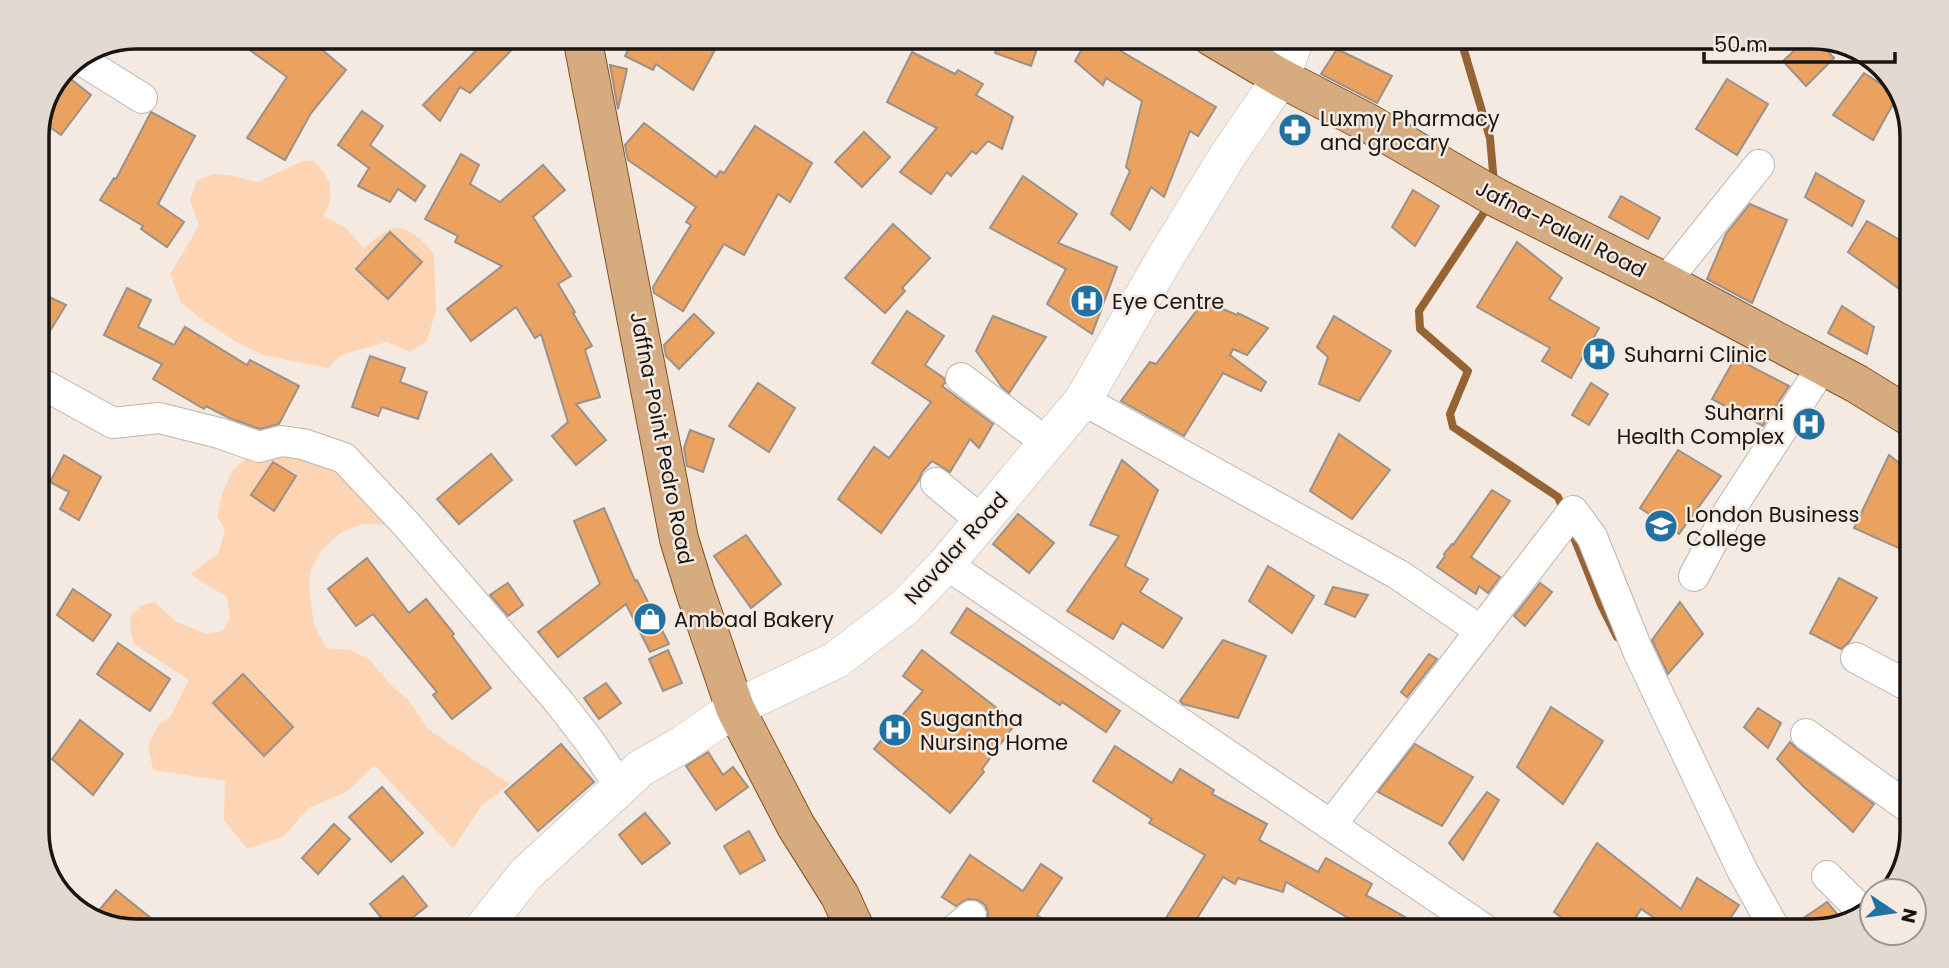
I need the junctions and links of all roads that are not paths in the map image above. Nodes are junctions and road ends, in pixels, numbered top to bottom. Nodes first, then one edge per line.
1 (584, 49) edge
2 (1232, 49) edge
3 (1292, 49) edge
4 (88, 64) edge
5 (1281, 78) junction
6 (142, 98) dead end
7 (1759, 165) dead end
8 (1665, 282) junction
9 (1823, 366) junction
10 (961, 378) dead end
11 (49, 388) edge
12 (1083, 400) junction
13 (1900, 411) edge
14 (1047, 443) junction
15 (936, 483) dead end
16 (982, 521) junction
17 (946, 564) junction
18 (1695, 576) dead end
19 (1480, 631) junction
20 (1856, 658) dead end
21 (1900, 682) edge
22 (735, 708) junction
23 (1806, 734) dead end
24 (621, 788) junction
25 (1900, 801) edge
26 (1331, 825) junction
27 (1827, 876) dead end
28 (1857, 906) edge
29 (490, 919) edge
30 (851, 919) edge
31 (1469, 919) edge
32 (1769, 919) edge

1 - 22 main road, Jaffna-Point Pedro Road
2 - 5 main road, Jafna-Palali Road
3 - 5 street, Navalar Road
4 - 6 street
5 - 8 main road, Jafna-Palali Road
5 - 12 street, Navalar Road
7 - 8 street
8 - 9 main road, Jafna-Palali Road
9 - 13 main road, Jafna-Palali Road
9 - 18 street
10 - 14 street
11 - 24 street
12 - 14 street, Navalar Road
12 - 19 street
14 - 16 street, Navalar Road
15 - 16 street
16 - 17 street, Navalar Road
17 - 22 street, Navalar Road
17 - 26 street
19 - 26 street
19 - 32 street
20 - 21 street
22 - 24 street, Navalar Road
22 - 30 main road, Jaffna-Point Pedro Road
23 - 25 street
24 - 29 street, Navalar Road
26 - 31 street
27 - 28 street

